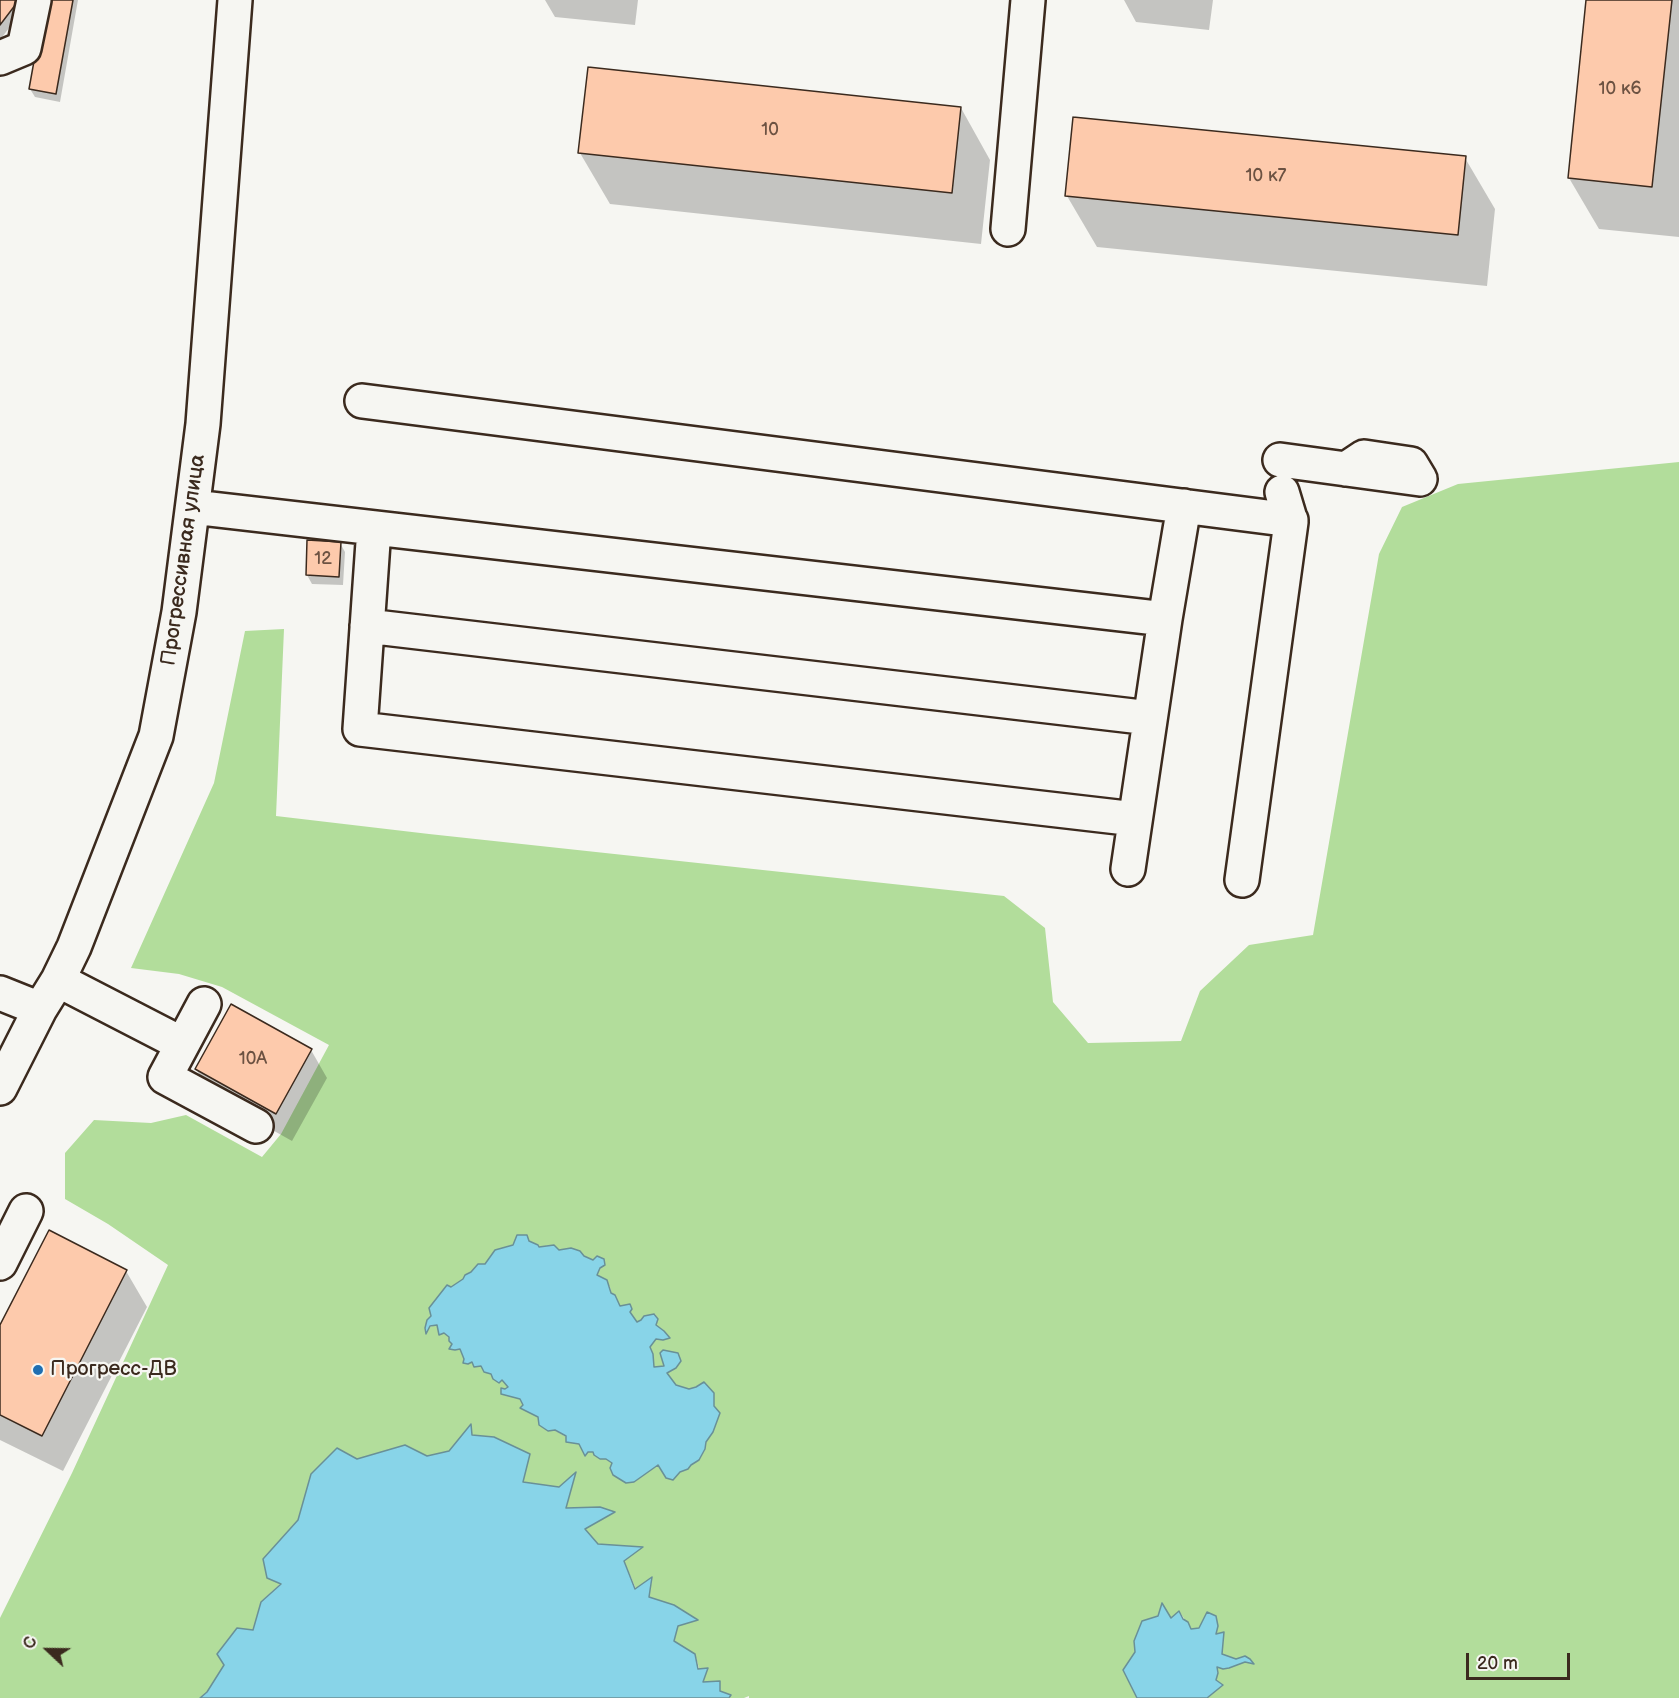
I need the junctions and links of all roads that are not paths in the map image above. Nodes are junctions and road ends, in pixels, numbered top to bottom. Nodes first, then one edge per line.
1 (34, 0) edge
2 (235, 0) edge
3 (1028, 0) edge
4 (0, 58) edge
5 (1008, 229) dead end
6 (362, 401) dead end
7 (1346, 469) dead end
8 (1284, 491) junction
9 (1184, 506) junction
10 (193, 507) junction
11 (374, 528) junction
12 (1165, 620) junction
13 (367, 626) junction
14 (1150, 718) junction
15 (1135, 819) junction
16 (1128, 869) dead end
17 (1242, 880) dead end
18 (58, 980) junction
19 (0, 993) edge
20 (204, 1004) dead end
21 (40, 1010) junction
22 (182, 1044) junction
23 (0, 1088) edge
24 (256, 1126) dead end
25 (26, 1211) dead end
26 (0, 1263) edge

1 - 4 street
2 - 10 street, Прогрессивная улица
3 - 5 street
6 - 9 street
7 - 8 street
8 - 9 street
8 - 17 street
9 - 12 street
10 - 11 street
10 - 18 street, Прогрессивная улица
11 - 12 street
11 - 13 street
12 - 14 street
13 - 14 street
13 - 15 street
14 - 15 street
15 - 16 street
18 - 21 street, Прогрессивная улица
18 - 22 street
19 - 21 street
20 - 22 street
21 - 23 street, Прогрессивная улица
22 - 24 street
25 - 26 street

